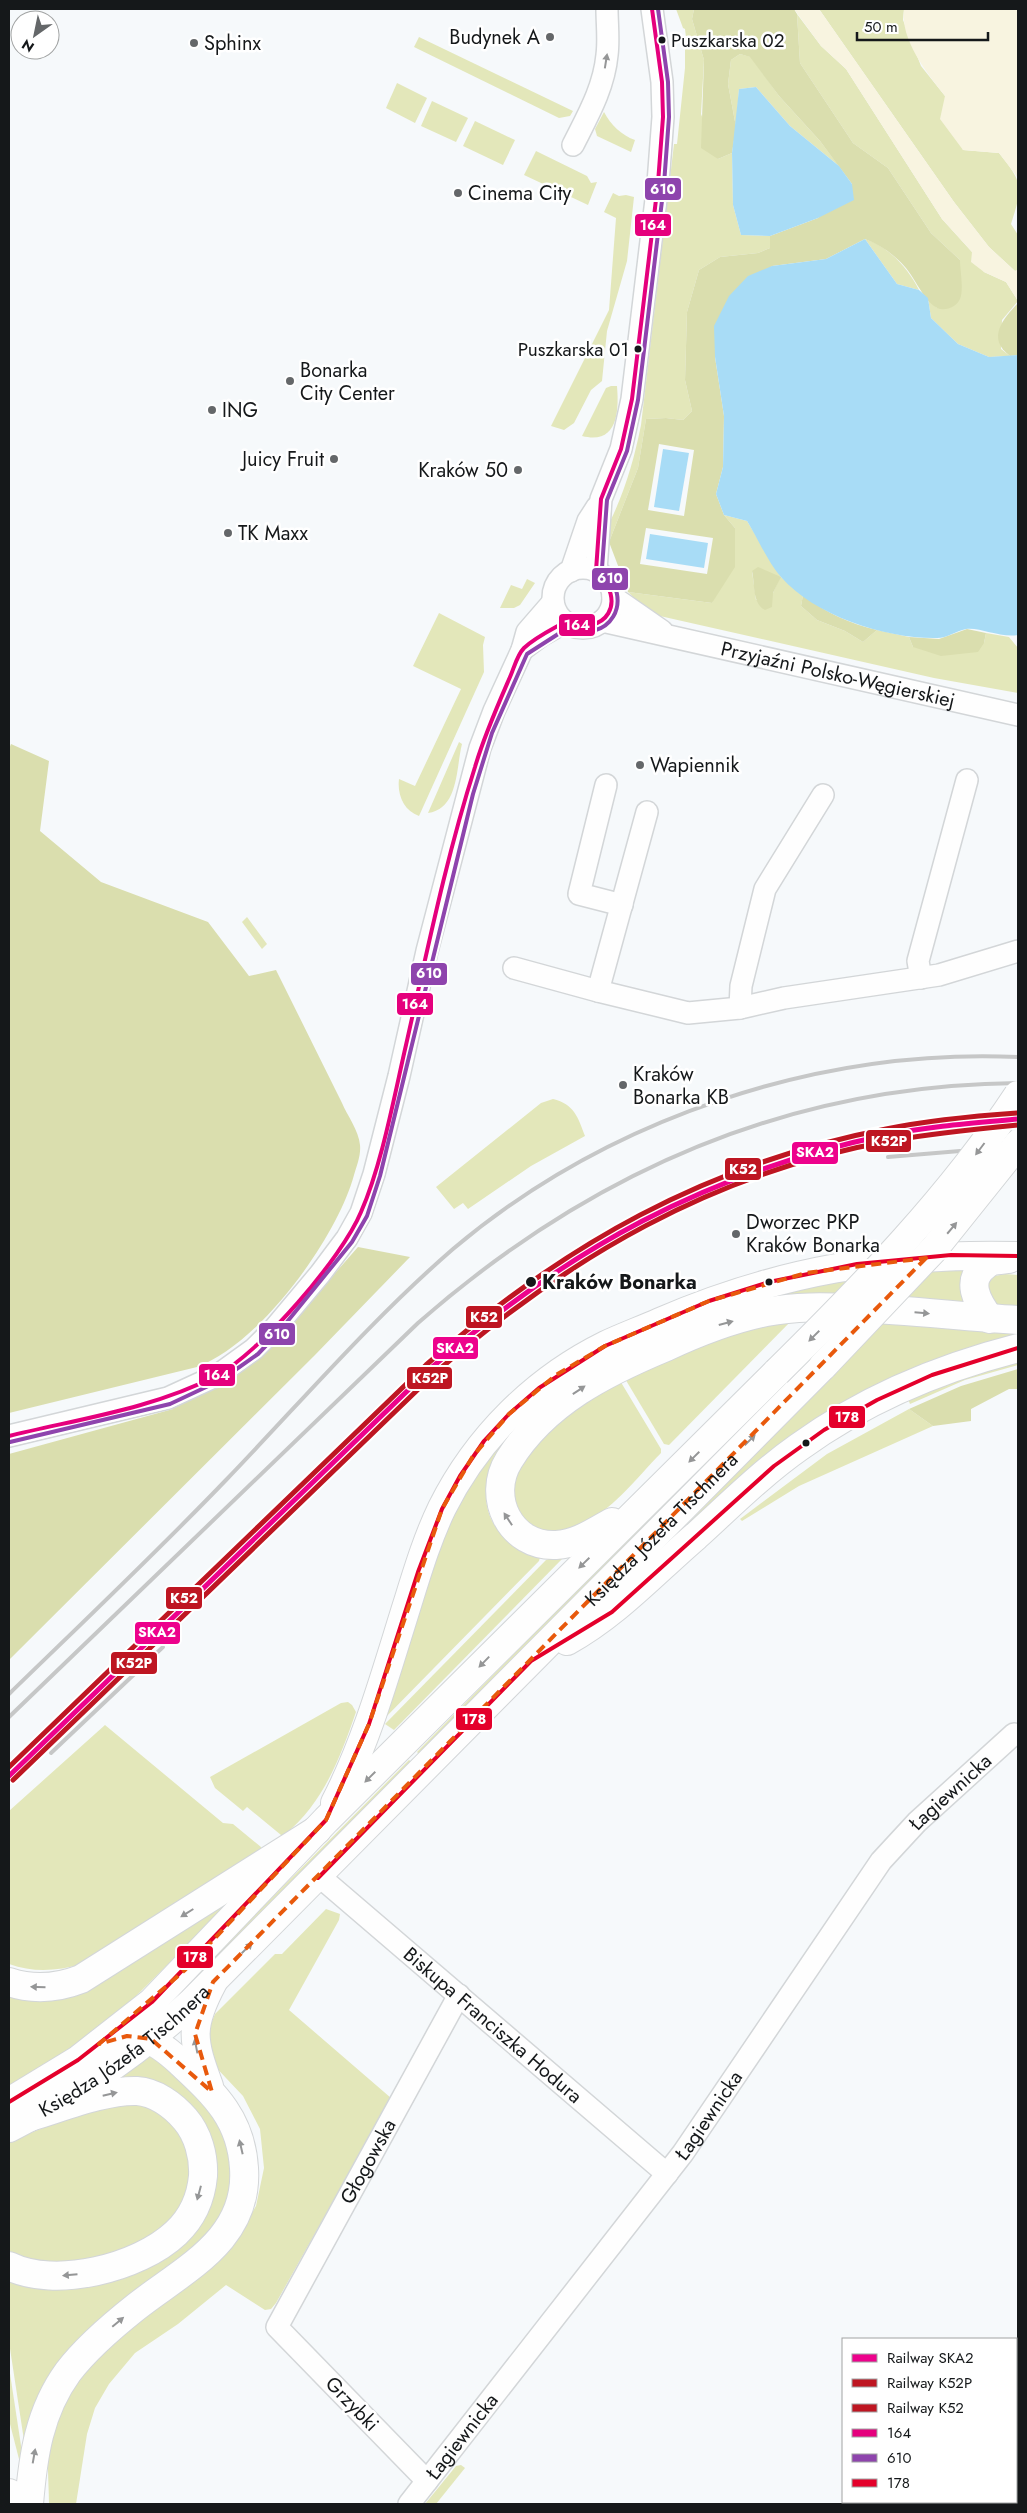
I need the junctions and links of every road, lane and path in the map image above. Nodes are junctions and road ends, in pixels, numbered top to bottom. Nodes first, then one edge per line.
1 (607, 9) edge
2 (652, 9) edge
3 (573, 145) dead end
4 (601, 500) junction
5 (571, 571) junction
6 (596, 571) junction
7 (613, 597) junction
8 (553, 602) junction
9 (602, 621) junction
10 (565, 622) junction
11 (666, 634) junction
12 (522, 650) junction
13 (1016, 716) edge
14 (966, 780) dead end
15 (606, 785) dead end
16 (823, 795) dead end
17 (647, 812) dead end
18 (622, 905) junction
19 (1018, 951) edge
20 (514, 968) dead end
21 (922, 978) junction
22 (598, 991) junction
23 (740, 1008) junction
24 (1018, 1095) edge
25 (1018, 1144) edge
26 (1018, 1256) edge
27 (990, 1318) junction
28 (1018, 1320) edge
29 (1018, 1348) edge
30 (9, 1436) edge
31 (658, 1494) junction
32 (531, 1661) junction
33 (1014, 1734) dead end
34 (322, 1825) junction
35 (319, 1876) junction
36 (9, 1982) edge
37 (212, 1982) junction
38 (459, 1996) junction
39 (150, 2039) junction
40 (99, 2044) junction
41 (212, 2092) junction
42 (16, 2116) edge
43 (668, 2174) junction
44 (9, 2266) edge
45 (277, 2327) joint
46 (427, 2481) junction
47 (9, 2493) edge
48 (12, 2504) edge
49 (29, 2504) edge
50 (409, 2504) edge

3 -> 1 street
2 - 4 street
4 - 5 street
4 - 6 street
5 - 6 street
5 - 8 street
6 - 7 street
7 - 9 street
7 - 11 street, Przyjaźni Polsko-Węgierskiej
8 - 10 street
8 - 12 street
9 - 10 street
9 - 11 street, Przyjaźni Polsko-Węgierskiej
10 - 12 street
11 - 13 street, Przyjaźni Polsko-Węgierskiej
12 - 30 street
14 - 21 street
15 - 18 street
16 - 23 street
17 - 18 street
18 - 22 street
19 - 21 street
20 - 22 street
21 - 23 street
22 - 23 street
24 -> 31 main road, Księdza Józefa Tischnera, bridge
32 -> 25 main road, Księdza Józefa Tischnera, bridge
26 - 27 main road
26 - 34 main road
27 - 28 main road
31 -> 27 main road
29 - 32 main road
31 -> 34 main road, Księdza Józefa Tischnera
32 - 35 main road, Księdza Józefa Tischnera
33 - 43 street, Łagiewnicka
34 -> 36 main road
34 - 40 main road, Księdza Józefa Tischnera
37 -> 35 main road, Księdza Józefa Tischnera
35 - 38 street, Biskupa Franciszka Hodura
37 - 39 main road, Księdza Józefa Tischnera
41 -> 37 main road
38 - 43 street, Biskupa Franciszka Hodura
38 - 45 street, Głogowska
39 - 40 main road
39 - 41 main road
39 - 42 main road, Księdza Józefa Tischnera
40 - 42 main road, Księdza Józefa Tischnera
49 -> 41 main road
42 -> 44 main road
43 - 46 street, Łagiewnicka
45 - 46 street, Grzybki
46 - 50 street, Łagiewnicka
47 - 48 main road

